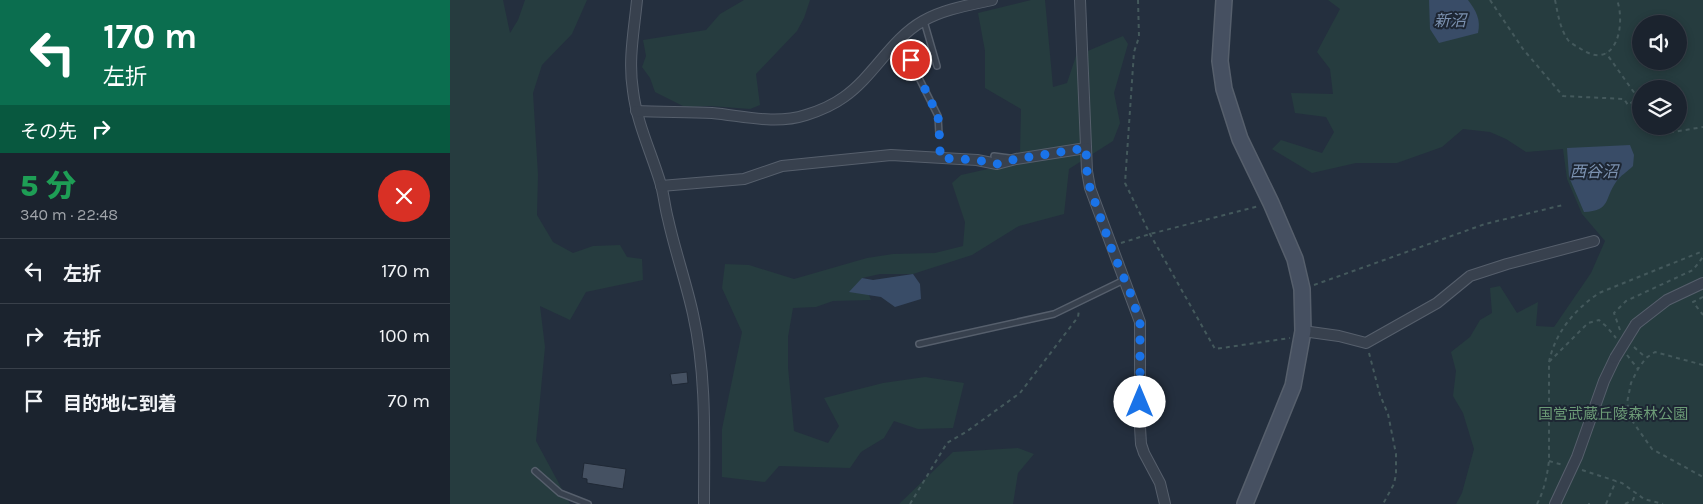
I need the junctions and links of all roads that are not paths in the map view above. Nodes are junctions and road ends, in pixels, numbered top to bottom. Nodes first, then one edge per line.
1 (637, 0) edge
2 (992, 0) edge
3 (1080, 0) edge
4 (1224, 0) edge
5 (924, 21) junction
6 (900, 40) junction
7 (937, 66) dead end
8 (636, 111) junction
9 (939, 134) dead end
10 (1086, 148) junction
11 (994, 156) dead end
12 (1016, 159) junction
13 (661, 186) junction
14 (1594, 241) dead end
15 (1125, 280) junction
16 (1703, 283) edge
17 (1303, 334) junction
18 (919, 344) dead end
19 (536, 471) dead end
20 (588, 504) edge
21 (704, 504) edge
22 (1165, 504) edge
23 (1244, 504) edge
24 (1554, 504) edge

1 - 8 street
2 - 5 street
3 - 10 street
4 - 17 street
5 - 6 street
5 - 7 lane
6 - 8 street
6 - 9 lane
8 - 13 street
10 - 12 street
10 - 15 street
11 - 12 lane
12 - 13 street
13 - 21 street
14 - 17 street
15 - 18 lane
15 - 22 street
16 - 24 street, bridge
17 - 23 street
19 - 20 lane

